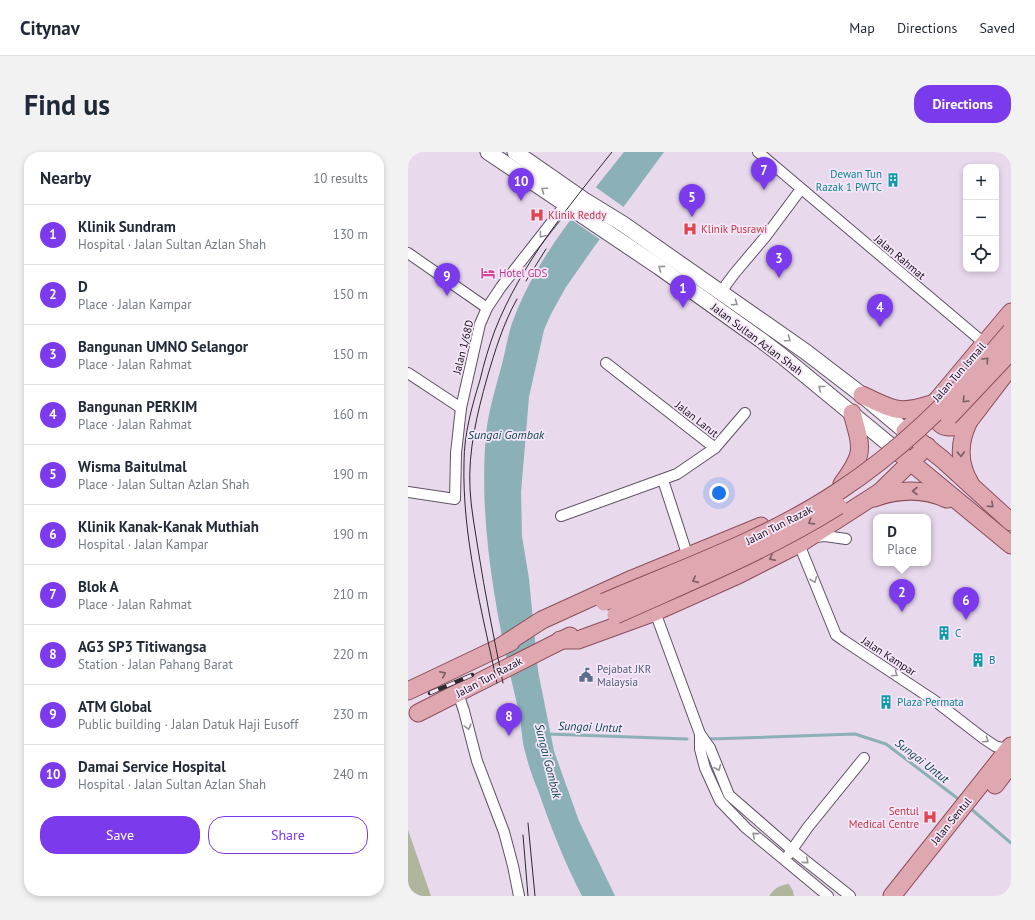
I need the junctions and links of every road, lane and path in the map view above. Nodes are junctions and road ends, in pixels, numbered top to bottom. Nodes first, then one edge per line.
1 (488, 152) edge
2 (515, 152) edge
3 (758, 152) edge
4 (801, 189) junction
5 (563, 203) junction
6 (580, 206) junction
7 (408, 253) edge
8 (720, 293) junction
9 (487, 308) junction
10 (1011, 312) edge
11 (1011, 331) edge
12 (984, 343) junction
13 (1011, 352) edge
14 (606, 363) dead end
15 (408, 373) edge
16 (1008, 376) edge
17 (862, 395) junction
18 (935, 401) junction
19 (461, 408) junction
20 (745, 413) dead end
21 (852, 413) junction
22 (969, 421) junction
23 (905, 431) junction
24 (890, 445) junction
25 (927, 446) junction
26 (715, 448) junction
27 (910, 462) junction
28 (663, 480) junction
29 (842, 484) junction
30 (972, 486) junction
31 (408, 492) edge
32 (865, 502) junction
33 (964, 507) junction
34 (560, 516) dead end
35 (1011, 522) edge
36 (846, 539) dead end
37 (805, 541) junction
38 (1011, 545) edge
39 (688, 557) junction
40 (655, 612) junction
41 (544, 623) junction
42 (554, 643) junction
43 (408, 691) edge
44 (458, 693) junction
45 (418, 713) dead end
46 (700, 734) junction
47 (1011, 746) edge
48 (864, 758) dead end
49 (1011, 764) edge
50 (975, 799) junction
51 (960, 818) junction
52 (792, 850) junction
53 (785, 860) junction
54 (519, 896) edge
55 (828, 896) edge
56 (850, 896) edge
57 (892, 896) edge
58 (906, 896) edge

5 -> 1 main road, Jalan Sultan Azlan Shah
2 - 6 main road, Jalan Sultan Azlan Shah
3 - 4 street, Jalan Rahmat
4 - 8 street
4 - 12 street, Jalan Rahmat
5 - 6 main road, Jalan Sultan Azlan Shah
5 -> 9 street, Jalan 1/68D
6 - 8 main road, Jalan Sultan Azlan Shah
21 -> 6 main road, Jalan Sultan Azlan Shah
7 - 9 street
8 -> 17 main road, Jalan Sultan Azlan Shah
9 - 19 street, Jalan 1/68D
10 - 12 main road, Jalan Tun Ismail
41 -> 11 main road, Jalan Tun Razak, bridge
12 - 18 main road, Jalan Tun Ismail
13 -> 42 main road, Jalan Tun Razak, bridge
14 - 26 street, Jalan Larut
15 - 19 street
16 - 22 main road
17 - 18 main road
17 - 23 main road, Jalan Sultan Azlan Shah
18 - 22 main road
18 - 23 main road, Jalan Tun Ismail
19 - 31 street, Jalan 1/68D
20 - 26 street
21 - 24 main road, Jalan Sultan Azlan Shah
21 - 29 main road
22 -> 30 main road
23 - 24 main road, Jalan Tun Razak
23 - 25 main road, Jalan Sultan Azlan Shah
24 - 27 main road, Jalan Sultan Azlan Shah
24 - 29 main road, Jalan Tun Razak
25 - 27 main road, Jalan Tun Razak
25 - 30 main road, Jalan Sultan Azlan Shah
26 - 28 street, Jalan Larut
27 - 32 main road, Jalan Tun Razak
27 - 33 main road, Jalan Sultan Azlan Shah
28 - 34 street, Jalan Larut
28 - 39 street
29 - 32 main road
29 - 39 main road, Jalan Tun Razak
30 -> 35 main road, Jalan Sultan Azlan Shah
33 -> 32 main road
32 - 37 main road, Jalan Tun Razak
33 - 38 main road, Jalan Sultan Azlan Shah
36 - 37 street
37 -> 40 main road, Jalan Tun Razak
37 -> 47 street, Jalan Kampar
39 - 41 main road, Jalan Tun Razak
40 - 42 main road, Jalan Tun Razak
40 - 46 street
43 -> 41 main road, Jalan Tun Razak
42 - 44 main road, Jalan Tun Razak
44 - 45 main road, Jalan Tun Razak
44 -> 54 street
46 -> 52 street
53 -> 46 street
47 - 50 main road, Jalan Sentul
48 - 52 street
49 - 50 main road, Jalan Sentul
50 - 51 main road, Jalan Sentul
51 - 57 main road, Jalan Sentul
51 - 58 main road, Jalan Sentul
52 - 53 street
52 -> 56 street
53 - 55 street

